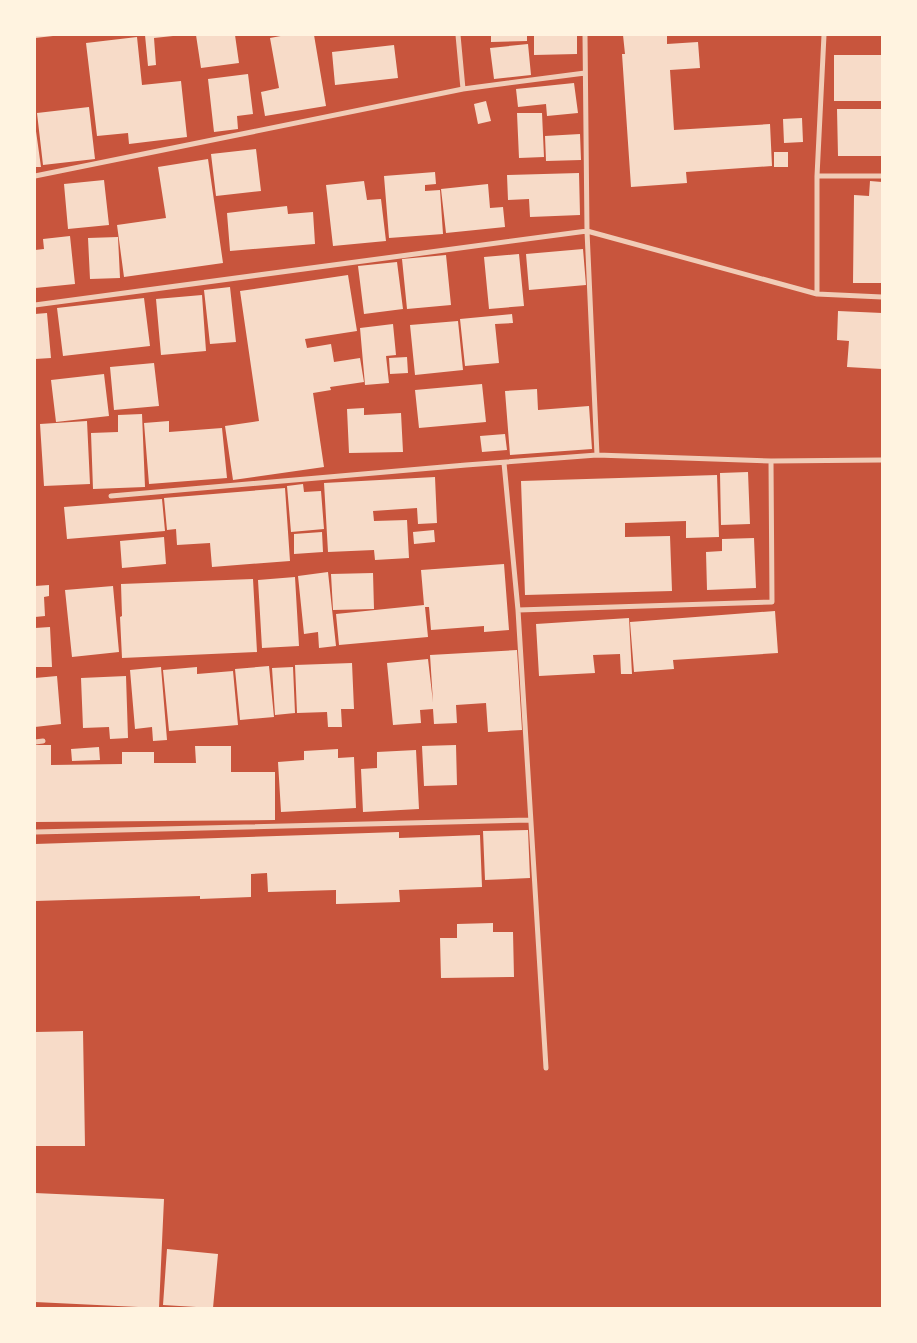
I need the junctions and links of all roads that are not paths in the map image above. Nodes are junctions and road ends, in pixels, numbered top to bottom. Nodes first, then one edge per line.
1 (458, 35) edge
2 (585, 35) edge
3 (824, 35) edge
4 (585, 73) junction
5 (463, 89) junction
6 (35, 176) edge
7 (817, 176) junction
8 (882, 176) edge
9 (587, 230) junction
10 (817, 294) junction
11 (882, 297) edge
12 (35, 305) edge
13 (598, 456) junction
14 (882, 460) edge
15 (771, 461) junction
16 (504, 463) junction
17 (111, 496) dead end
18 (518, 610) junction
19 (44, 741) dead end
20 (35, 742) edge
21 (530, 820) junction
22 (35, 832) edge
23 (546, 1068) dead end

1 - 5 street
2 - 4 street
3 - 7 street
4 - 5 street
4 - 9 street
5 - 6 street
7 - 8 street
7 - 10 street
9 - 10 street
9 - 12 street
9 - 13 street
10 - 11 street
13 - 15 street
13 - 16 street
14 - 15 street
15 - 18 street
16 - 17 street
16 - 18 street
18 - 21 street
19 - 20 street
21 - 22 street
21 - 23 street

